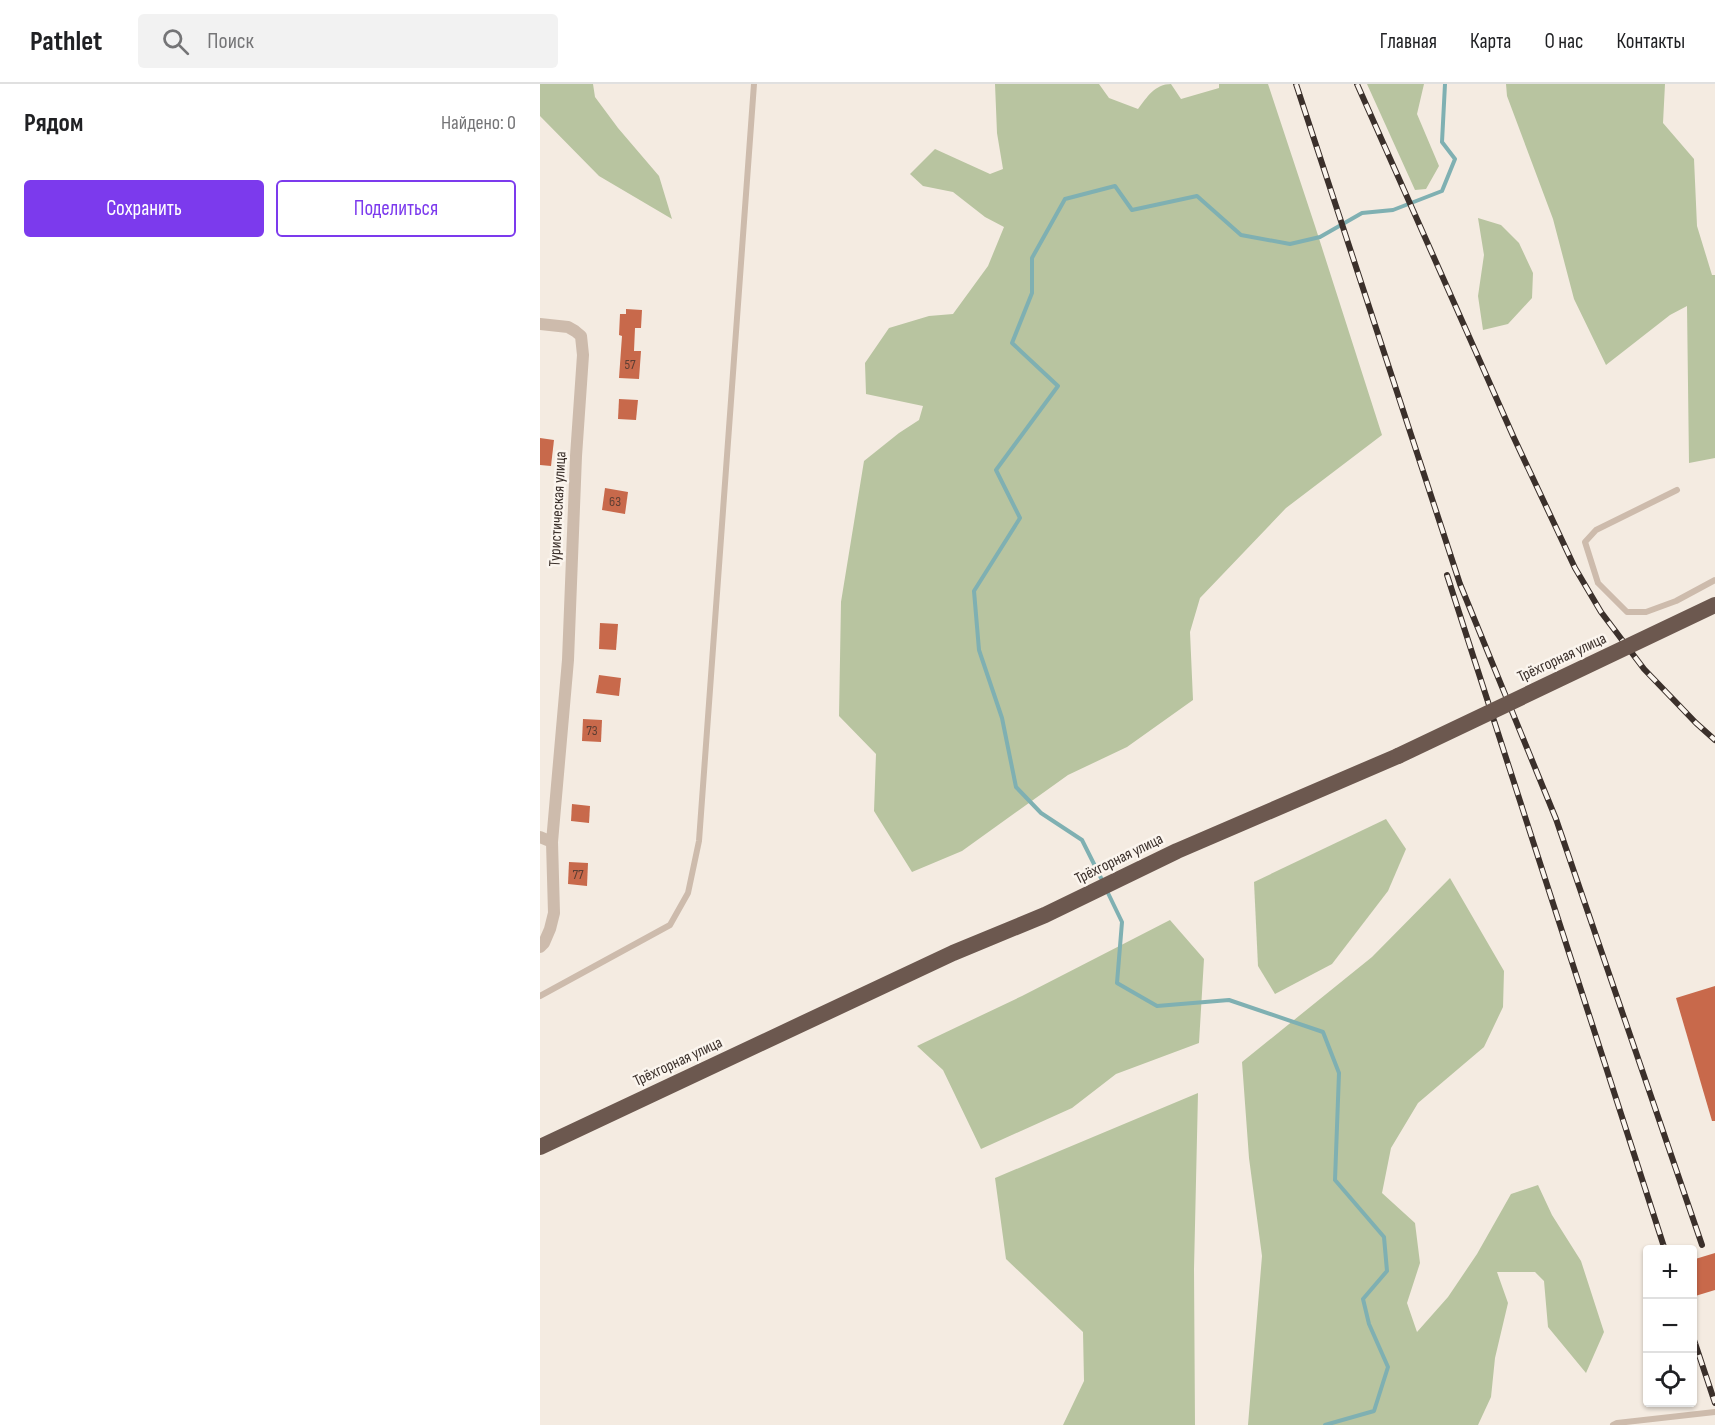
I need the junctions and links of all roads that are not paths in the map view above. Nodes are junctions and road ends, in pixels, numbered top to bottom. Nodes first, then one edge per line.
1 (754, 84) edge
2 (540, 324) edge
3 (1677, 490) dead end
4 (1715, 580) edge
5 (1715, 606) edge
6 (546, 839) edge
7 (540, 947) edge
8 (540, 996) edge
9 (540, 1147) edge
10 (1715, 1412) edge
11 (1613, 1425) edge

1 - 8 lane
2 - 6 street, Туристическая улица
3 - 4 lane
5 - 9 highway, Трёхгорная улица, bridge
6 - 7 street, Туристическая улица
10 - 11 lane

